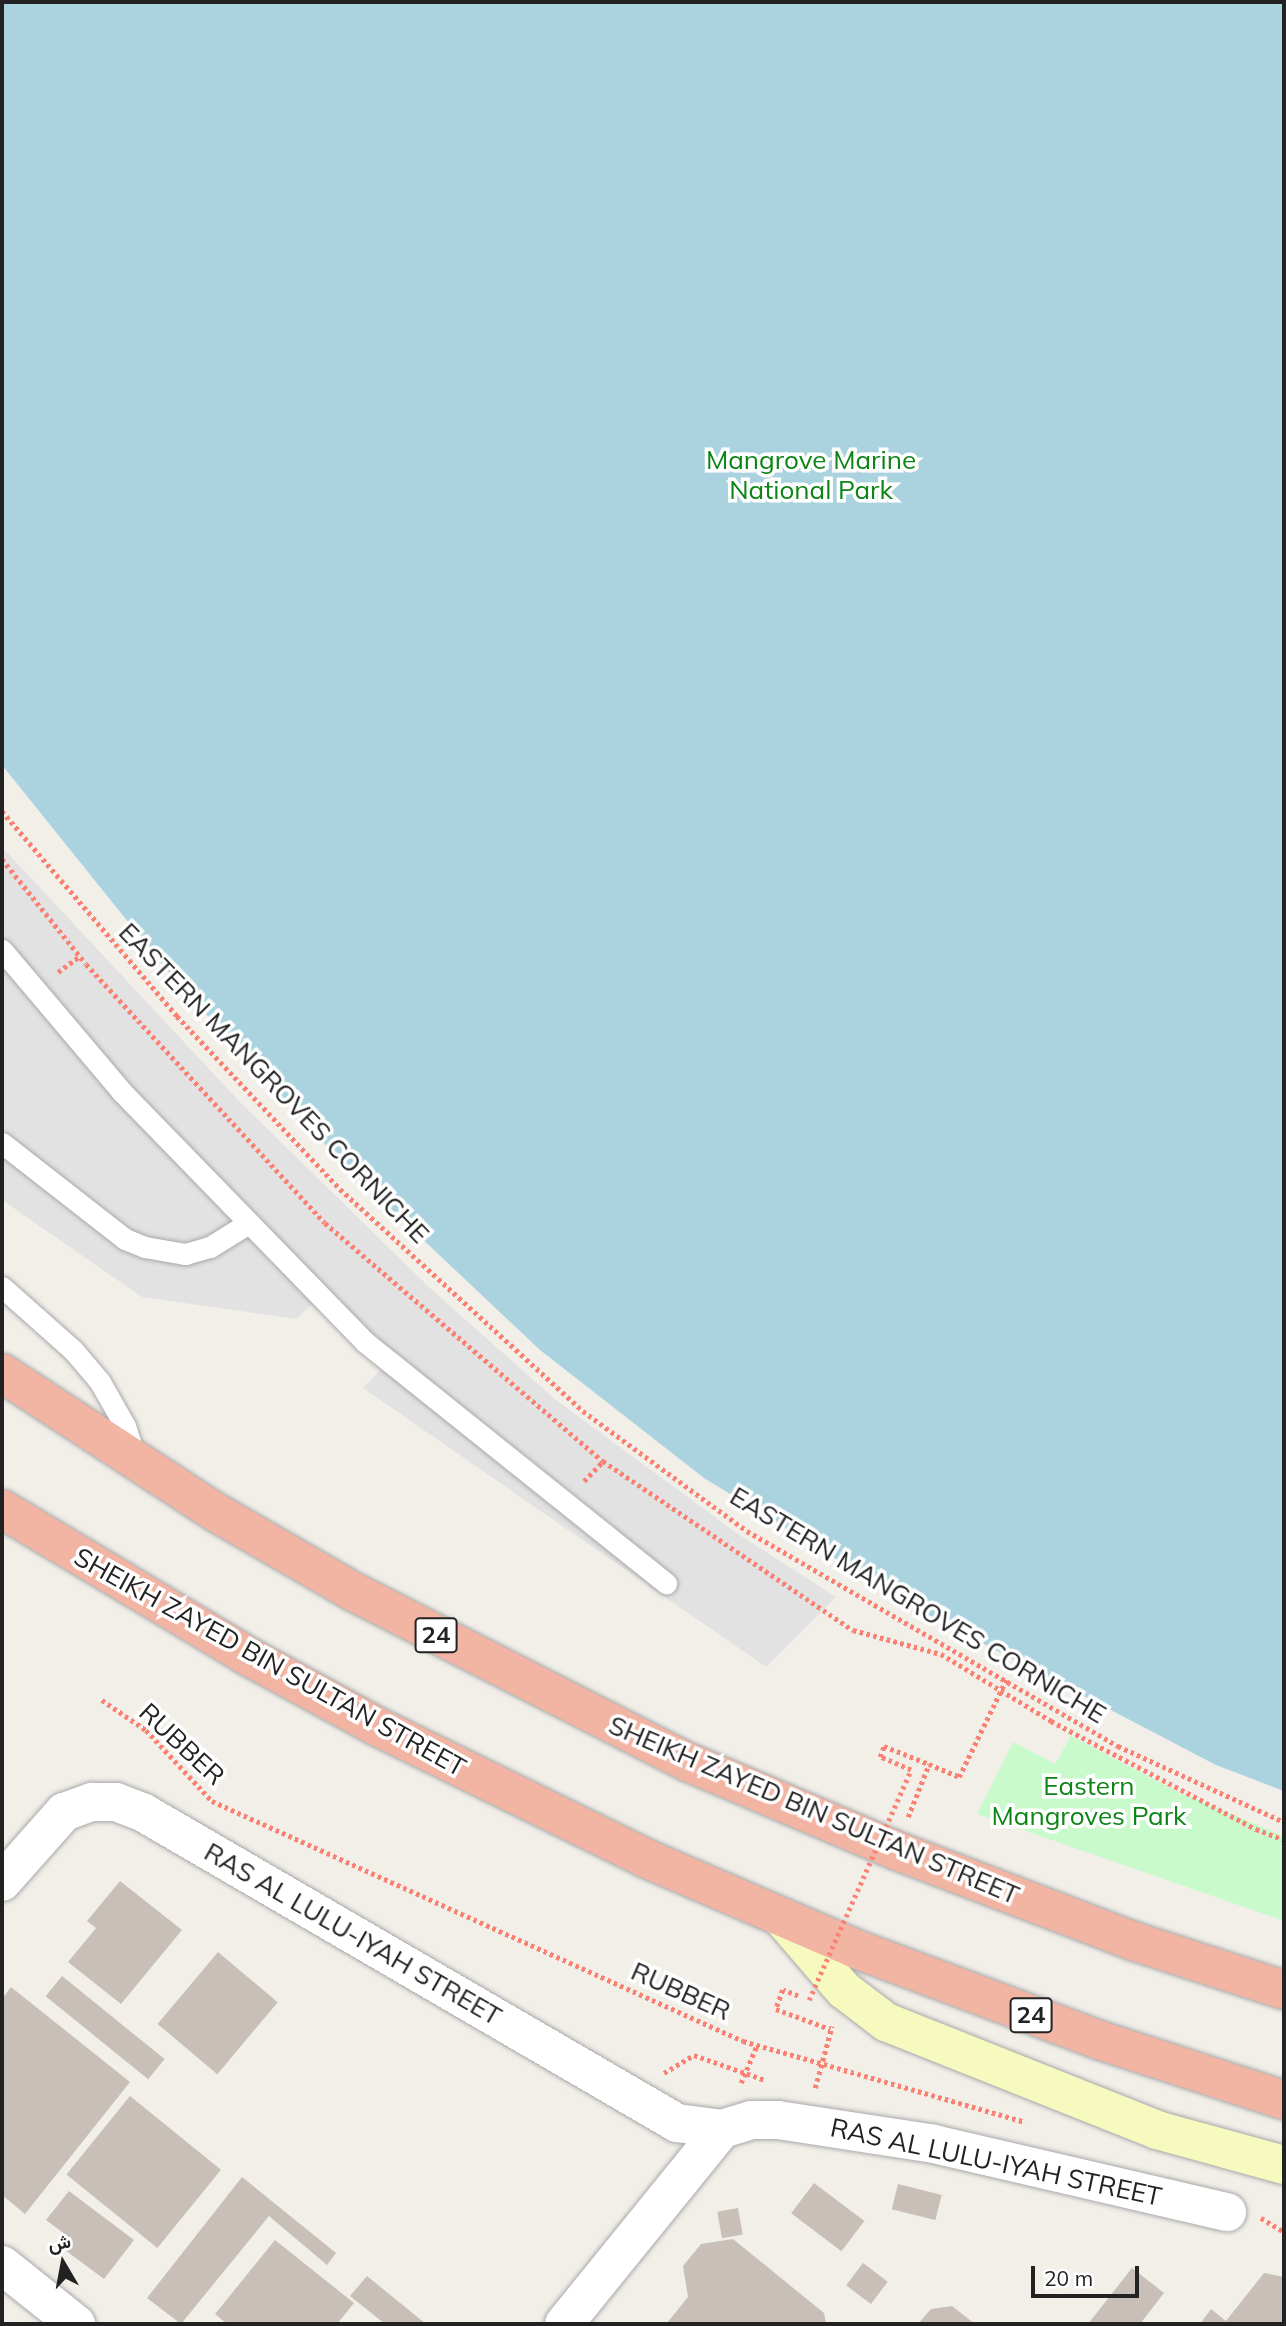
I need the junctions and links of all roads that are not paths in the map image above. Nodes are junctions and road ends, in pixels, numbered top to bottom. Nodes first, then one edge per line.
1 (2, 950) edge
2 (2, 1143) edge
3 (247, 1224) junction
4 (2, 1287) edge
5 (2, 1373) edge
6 (136, 1462) junction
7 (2, 1509) edge
8 (666, 1583) dead end
9 (2, 1882) edge
10 (782, 1918) junction
11 (1284, 1990) edge
12 (1284, 2100) edge
13 (722, 2129) junction
14 (1284, 2165) edge
15 (1243, 2214) road end
16 (6, 2277) edge
17 (76, 2324) edge
18 (564, 2324) edge

1 - 3 lane
2 - 3 lane
3 - 8 lane
4 - 6 lane
5 - 6 highway, SHEIKH ZAYED BIN SULTAN STREET / 24
6 - 11 highway, SHEIKH ZAYED BIN SULTAN STREET / 24
7 - 10 highway, SHEIKH ZAYED BIN SULTAN STREET / 24
9 - 13 street, RAS AL LULU-IYAH STREET
10 - 12 highway, SHEIKH ZAYED BIN SULTAN STREET / 24
10 - 14 main road
13 - 15 street, RAS AL LULU-IYAH STREET
13 - 18 street
16 - 17 street

